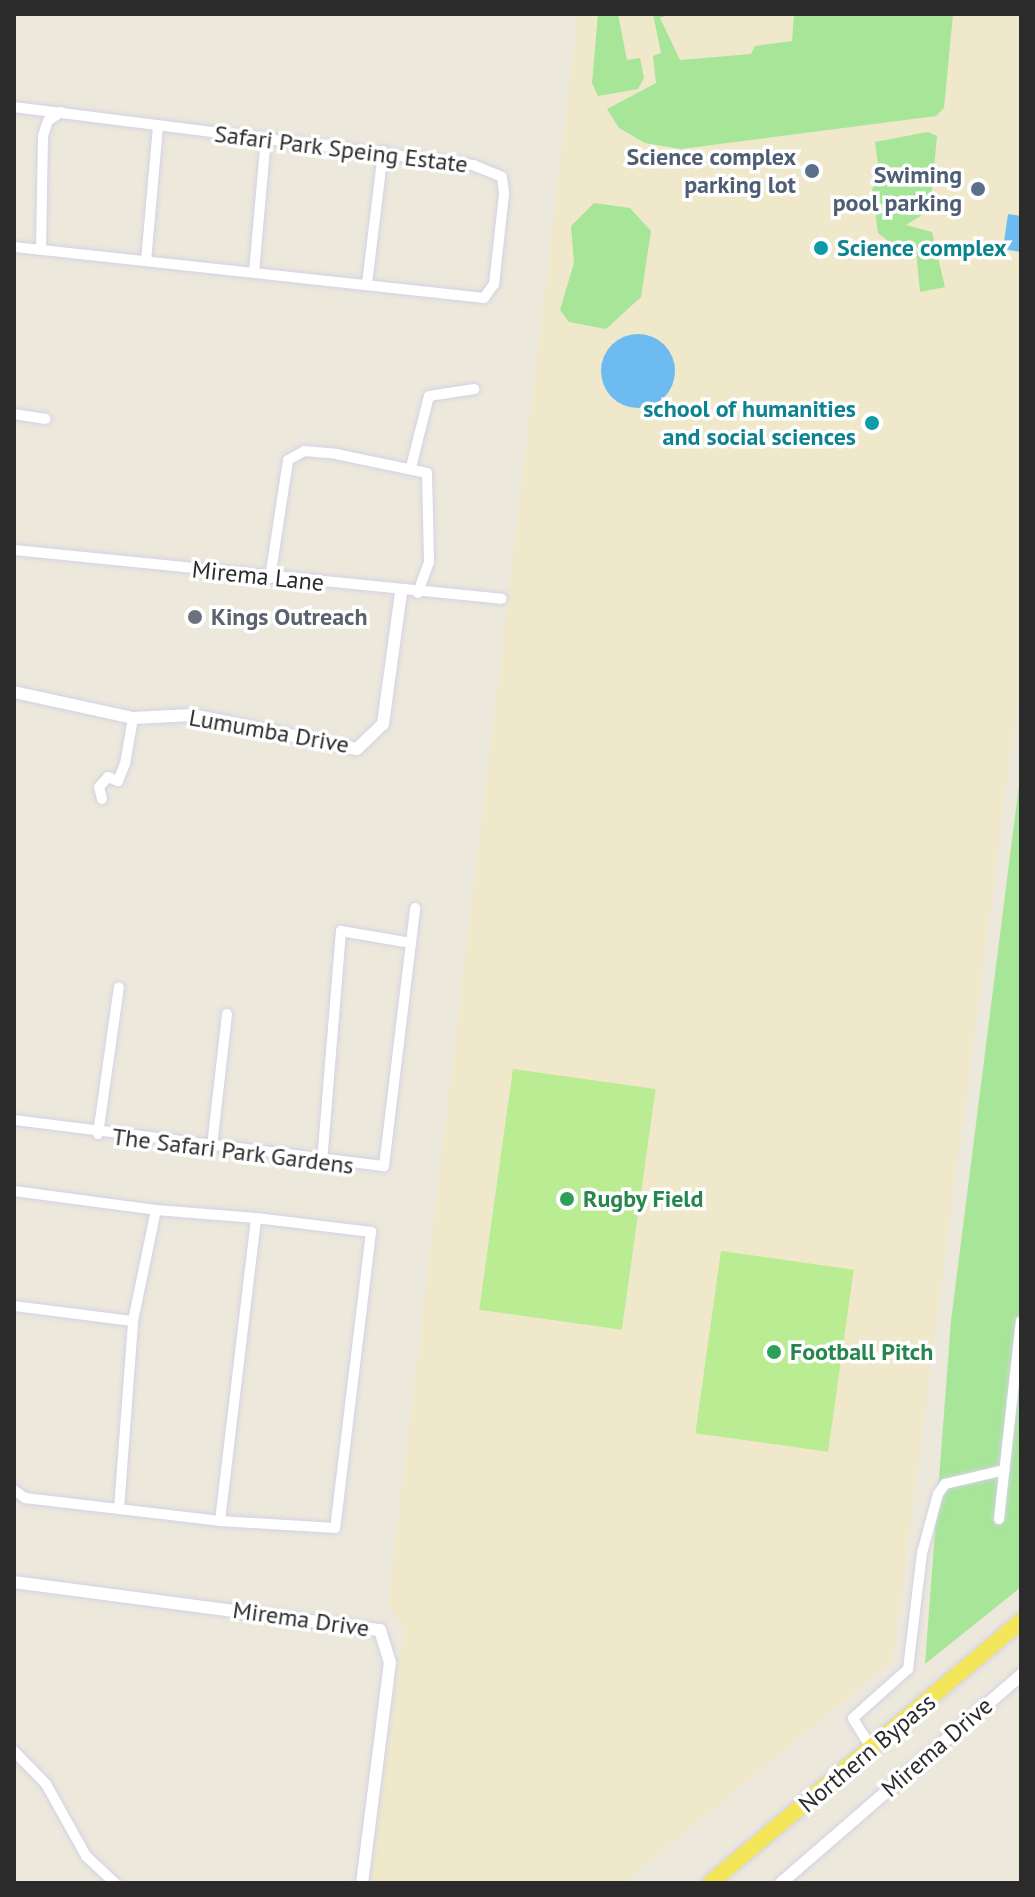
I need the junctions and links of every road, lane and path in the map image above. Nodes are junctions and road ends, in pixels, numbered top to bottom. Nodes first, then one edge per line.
1 (14, 107) edge
2 (61, 112) junction
3 (158, 126) junction
4 (266, 138) junction
5 (383, 151) junction
6 (14, 247) edge
7 (41, 250) junction
8 (146, 261) junction
9 (254, 272) junction
10 (367, 284) junction
11 (474, 389) dead end
12 (14, 414) edge
13 (46, 419) dead end
14 (411, 467) junction
15 (14, 550) edge
16 (270, 578) junction
17 (401, 592) junction
18 (418, 593) junction
19 (502, 599) dead end
20 (14, 692) edge
21 (133, 718) junction
22 (102, 799) dead end
23 (415, 908) dead end
24 (411, 943) junction
25 (119, 987) dead end
26 (227, 1014) dead end
27 (14, 1120) edge
28 (98, 1134) junction
29 (212, 1146) junction
30 (322, 1162) junction
31 (14, 1191) edge
32 (156, 1210) junction
33 (256, 1218) junction
34 (14, 1306) edge
35 (133, 1321) junction
36 (1021, 1321) edge
37 (1004, 1470) junction
38 (14, 1490) edge
39 (119, 1509) junction
40 (999, 1519) dead end
41 (220, 1521) junction
42 (14, 1582) edge
43 (1021, 1621) edge
44 (1021, 1675) edge
45 (872, 1749) junction
46 (14, 1751) edge
47 (109, 1881) edge
48 (362, 1883) edge
49 (710, 1883) edge
50 (781, 1883) edge

1 - 2 street, Safari Park Speing Estate
2 - 3 street, Safari Park Speing Estate
2 - 7 street
3 - 4 street, Safari Park Speing Estate
3 - 8 street
4 - 5 street, Safari Park Speing Estate
4 - 9 street
5 - 10 street
5 - 10 street, Safari Park Speing Estate
6 - 7 street, Safari Park Speing Estate
7 - 8 street, Safari Park Speing Estate
8 - 9 street, Safari Park Speing Estate
9 - 10 street, Safari Park Speing Estate
11 - 14 street
12 - 13 street
14 - 16 street
14 - 18 street
15 - 16 street, Mirema Lane
16 - 17 street, Mirema Lane
17 - 18 street, Mirema Lane
17 - 21 street, Lumumba Drive
18 - 19 street, Mirema Lane
20 - 21 street, Lumumba Drive
21 - 22 street
23 - 24 street, The Safari Park Gardens
24 - 30 street, The Safari Park Gardens
24 - 30 street
25 - 28 street
26 - 29 street
27 - 28 street, The Safari Park Gardens
28 - 29 street, The Safari Park Gardens
29 - 30 street, The Safari Park Gardens
31 - 32 street
32 - 33 street
32 - 35 street
33 - 41 street
33 - 41 street
34 - 35 street
35 - 39 street
36 - 37 street
37 - 40 street
37 - 45 street
38 - 39 street
39 - 41 street
42 - 48 street, Mirema Drive
43 - 45 main road, Northern Bypass
44 - 50 street, Mirema Drive
45 - 49 main road, Northern Bypass
46 - 47 street

